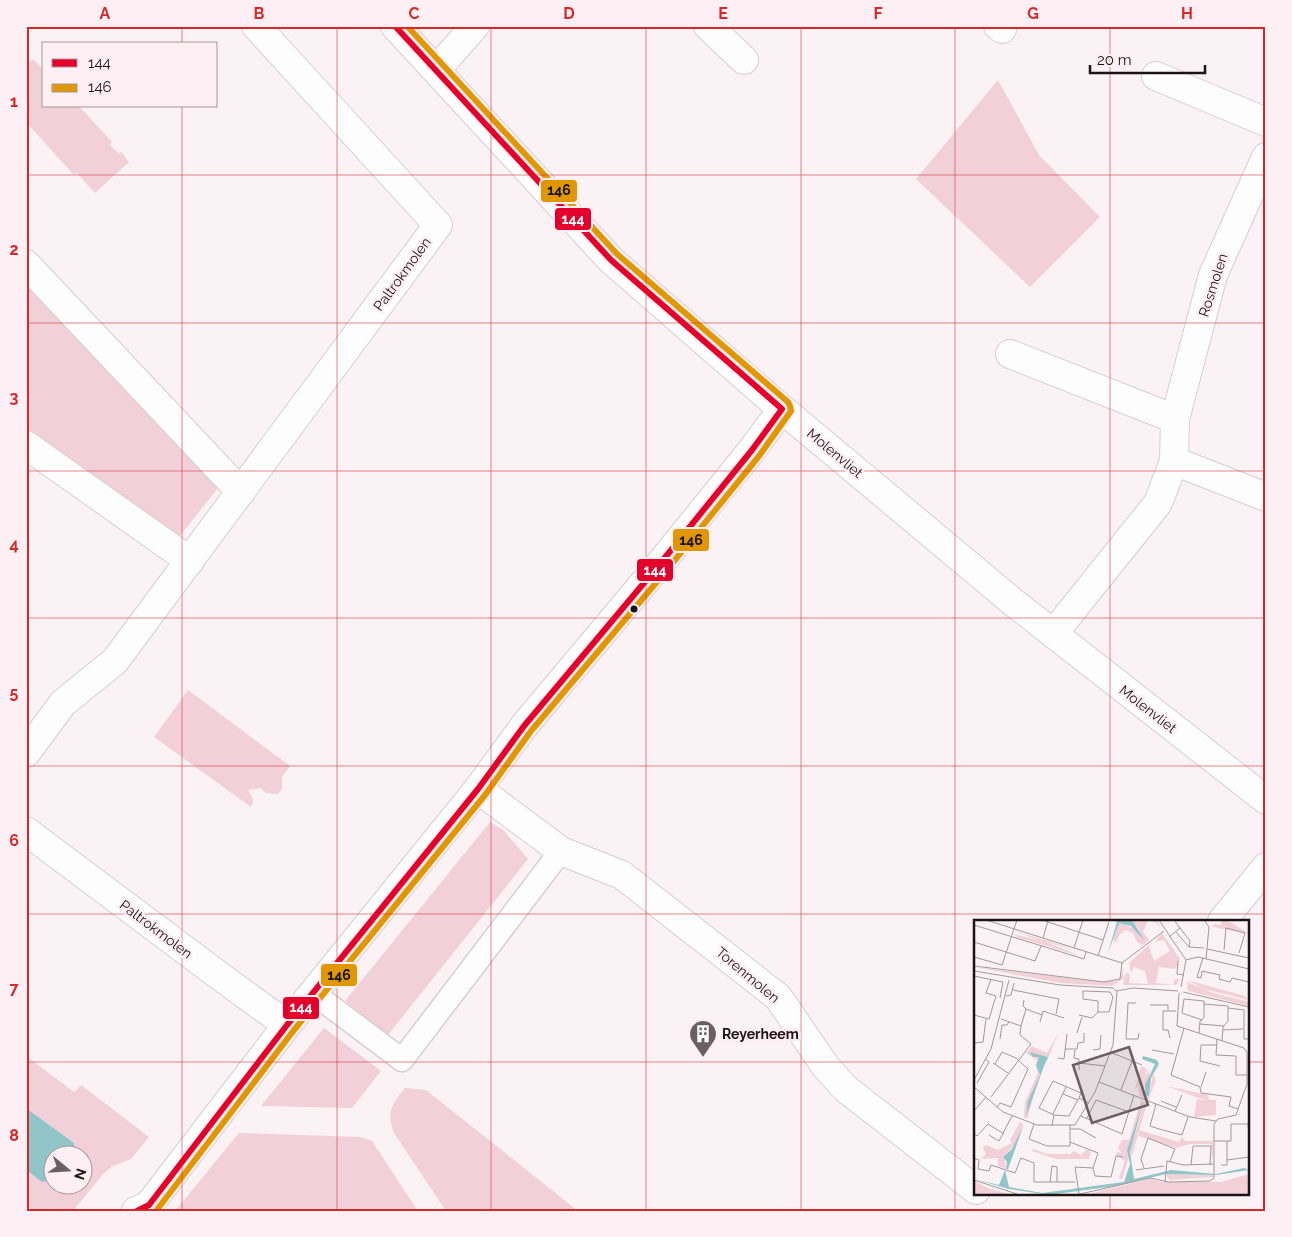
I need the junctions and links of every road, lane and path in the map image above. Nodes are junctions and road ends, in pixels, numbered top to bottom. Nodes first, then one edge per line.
1 (256, 26) edge
2 (395, 26) edge
3 (475, 26) edge
4 (708, 26) edge
5 (744, 60) dead end
6 (436, 70) junction
7 (1156, 76) dead end
8 (1266, 122) edge
9 (1266, 158) edge
10 (26, 264) edge
11 (1010, 354) dead end
12 (782, 409) junction
13 (1175, 419) junction
14 (26, 445) edge
15 (1174, 461) junction
16 (241, 492) junction
17 (1266, 497) edge
18 (190, 561) junction
19 (1053, 634) junction
20 (26, 754) edge
21 (478, 789) junction
22 (1266, 800) edge
23 (26, 831) edge
24 (561, 851) junction
25 (1266, 867) edge
26 (1223, 920) edge
27 (313, 993) junction
28 (288, 1025) junction
29 (974, 1188) edge
30 (979, 1194) edge
31 (136, 1211) edge
32 (967, 1211) edge

1 - 16 street, Paltrokmolen
2 - 6 street, Molenvliet
3 - 6 street
4 - 5 street
6 - 12 street, Molenvliet
7 - 8 street
9 - 13 street, Rosmolen
10 - 16 street
11 - 13 street
12 - 19 street, Molenvliet
12 - 21 street
13 - 15 street, Rosmolen
14 - 18 street
15 - 17 street
15 - 19 street, Rosmolen
16 - 18 street, Paltrokmolen
18 - 20 street, Paltrokmolen
19 - 22 street, Molenvliet
21 - 24 street, Torenmolen
21 - 27 street
23 - 28 street, Paltrokmolen
24 - 27 lane
24 - 29 street, Torenmolen
25 - 26 street
27 - 28 street
28 - 31 street
30 - 32 street

